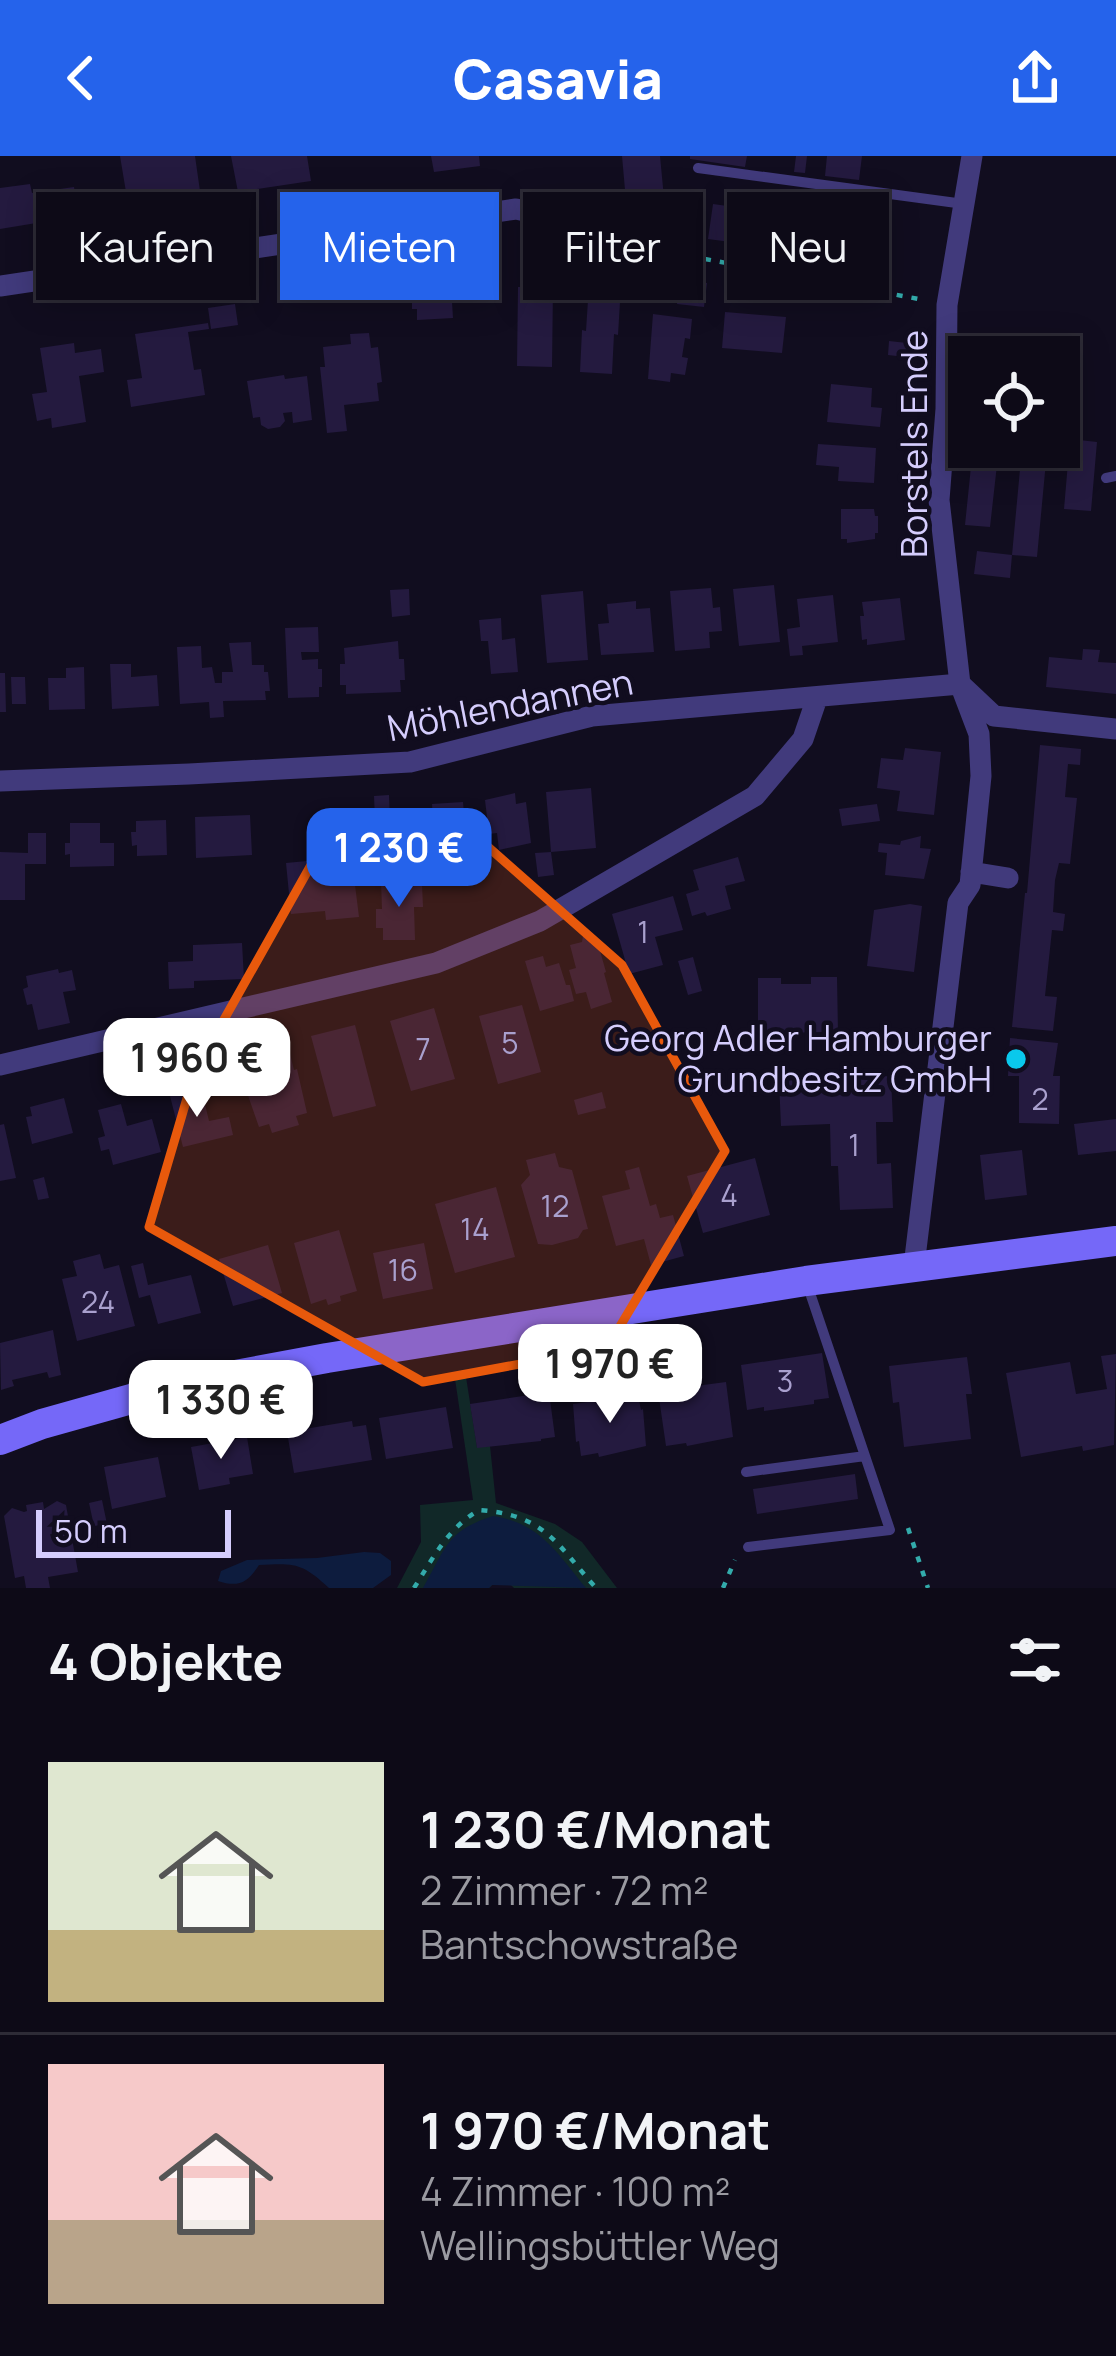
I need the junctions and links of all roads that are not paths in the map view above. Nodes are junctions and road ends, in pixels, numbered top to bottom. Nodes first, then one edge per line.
1 (972, 156) edge
2 (698, 168) dead end
3 (964, 204) junction
4 (523, 211) edge
5 (0, 286) edge
6 (960, 684) junction
7 (817, 698) junction
8 (1116, 729) edge
9 (0, 781) edge
10 (971, 872) junction
11 (1008, 878) dead end
12 (0, 1065) edge
13 (1116, 1240) edge
14 (914, 1266) junction
15 (806, 1280) junction
16 (0, 1440) edge
17 (865, 1456) junction
18 (746, 1472) dead end
19 (748, 1547) road end

1 - 3 street, Borstels Ende
2 - 3 lane
3 - 6 street, Borstels Ende
4 - 5 street
6 - 7 street, Möhlendannen
6 - 8 street
6 - 10 street, Borstels Ende
7 - 9 street, Möhlendannen
7 - 12 street
10 - 11 street
10 - 14 street, Borstels Ende
13 - 14 main road
14 - 15 main road
15 - 16 main road
15 - 17 lane
17 - 18 lane
17 - 19 lane

